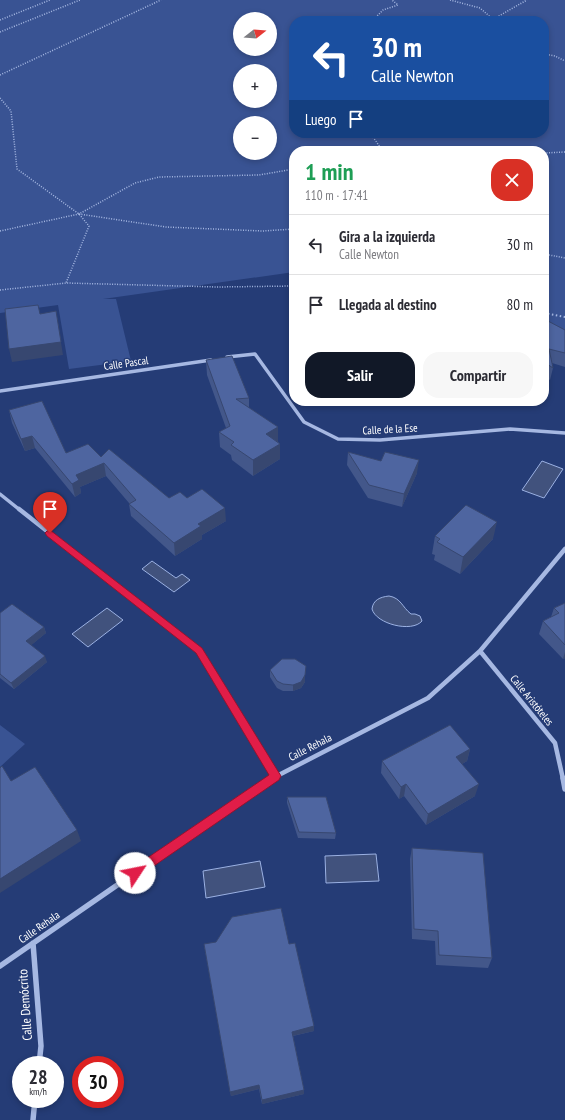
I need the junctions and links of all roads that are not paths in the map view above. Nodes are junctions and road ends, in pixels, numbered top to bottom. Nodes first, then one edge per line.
1 (224, 358) edge
2 (216, 359) edge
3 (0, 390) edge
4 (289, 401) edge
5 (292, 406) edge
6 (565, 433) edge
7 (0, 494) edge
8 (565, 549) edge
9 (480, 651) junction
10 (275, 776) junction
11 (565, 789) edge
12 (32, 943) junction
13 (0, 966) edge
14 (39, 1056) edge
15 (34, 1108) edge
16 (33, 1120) edge

1 - 4 street, Calle de la Ese
2 - 3 street, Calle Pascal
5 - 6 street, Calle de la Ese
7 - 10 street
8 - 9 street, Calle Rehala
9 - 10 street, Calle Rehala
9 - 11 street, Calle Aristóteles
10 - 12 street, Calle Rehala
12 - 13 street, Calle Rehala
12 - 14 street, Calle Demócrito
15 - 16 street

